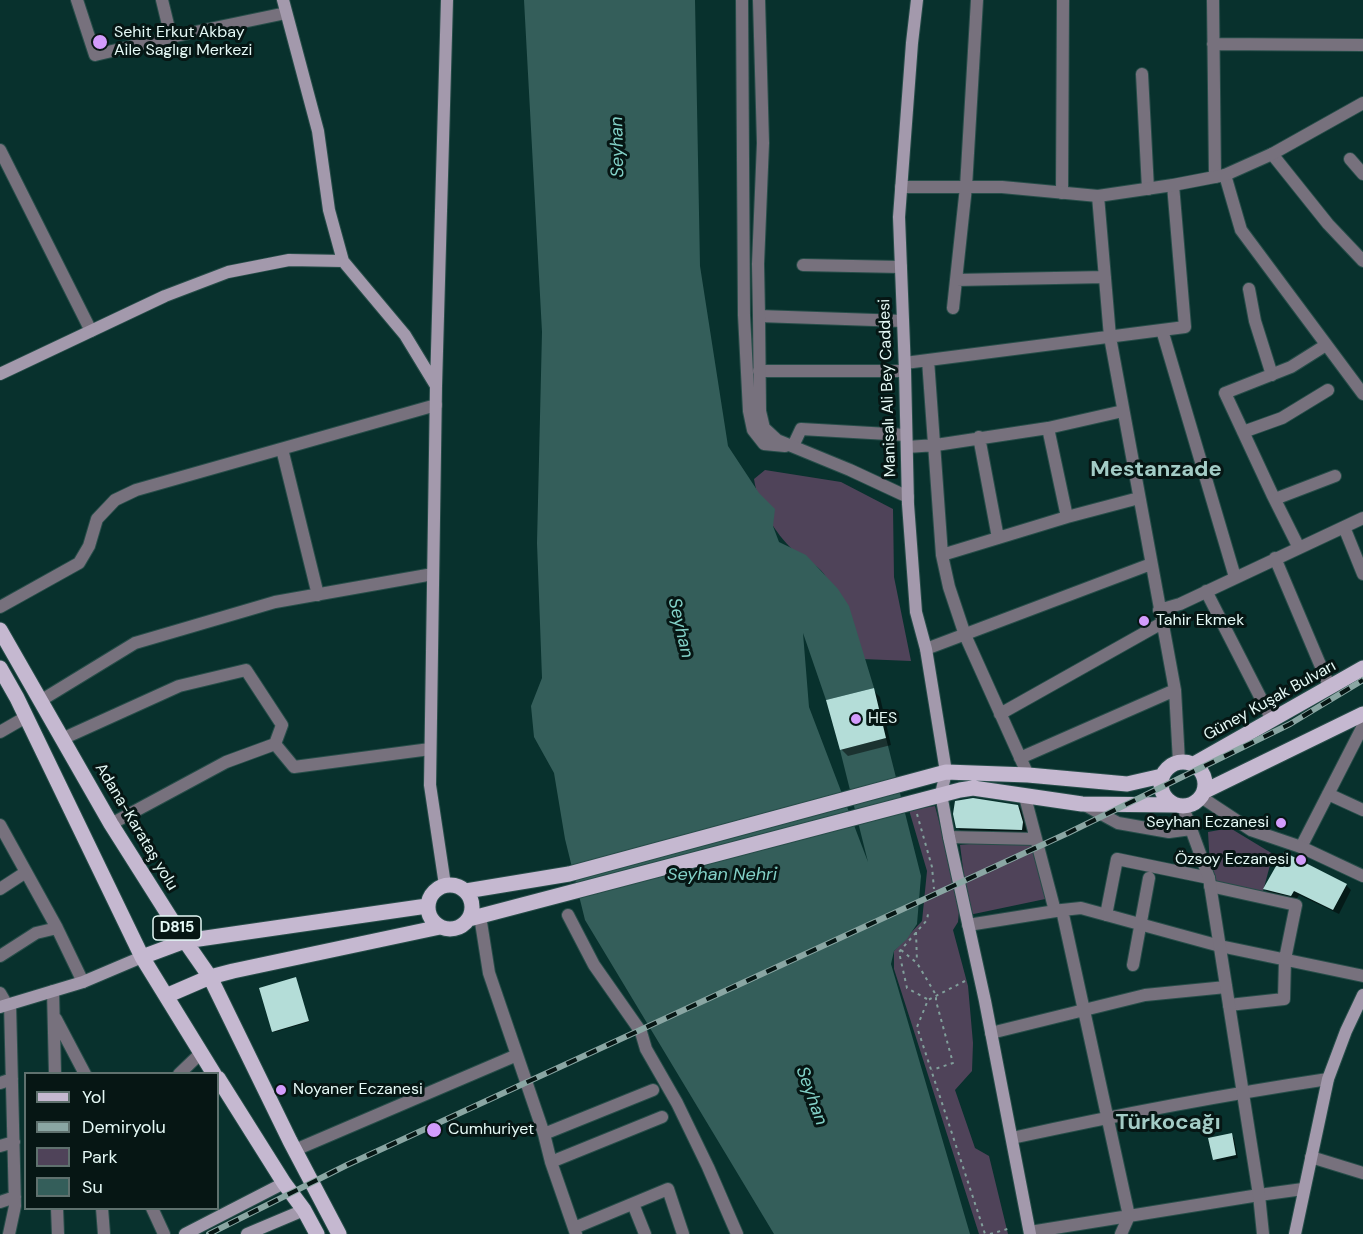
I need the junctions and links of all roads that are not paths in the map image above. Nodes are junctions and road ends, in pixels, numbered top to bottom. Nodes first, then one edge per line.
1 (77, 0) edge
2 (162, 0) edge
3 (283, 0) edge
4 (447, 0) edge
5 (742, 0) edge
6 (759, 0) edge
7 (917, 0) edge
8 (977, 0) edge
9 (1062, 0) edge
10 (1213, 0) edge
11 (286, 13) junction
12 (171, 37) junction
13 (1213, 44) junction
14 (1363, 45) edge
15 (1142, 74) dead end
16 (1363, 103) edge
17 (0, 150) edge
18 (1272, 154) junction
19 (1350, 159) dead end
20 (1363, 174) edge
21 (1220, 176) junction
22 (1173, 185) junction
23 (901, 187) junction
24 (966, 187) junction
25 (1148, 189) junction
26 (1062, 193) junction
27 (1098, 196) junction
28 (343, 261) junction
29 (1363, 261) edge
30 (803, 265) dead end
31 (901, 267) junction
32 (1105, 277) junction
33 (956, 280) junction
34 (1249, 289) dead end
35 (953, 308) dead end
36 (759, 316) junction
37 (903, 321) junction
38 (1162, 330) junction
39 (91, 331) junction
40 (1110, 337) junction
41 (1326, 345) junction
42 (928, 360) junction
43 (905, 367) junction
44 (759, 371) junction
45 (0, 374) edge
46 (1272, 375) junction
47 (436, 386) junction
48 (1328, 390) dead end
49 (1363, 394) edge
50 (436, 405) junction
51 (1123, 411) junction
52 (1048, 428) junction
53 (1244, 432) junction
54 (979, 437) junction
55 (907, 441) junction
56 (936, 445) junction
57 (793, 446) junction
58 (282, 449) junction
59 (1335, 476) dead end
60 (908, 497) junction
61 (1139, 498) junction
62 (1275, 499) junction
63 (1067, 517) junction
64 (1363, 518) edge
65 (1344, 527) junction
66 (998, 538) junction
67 (1299, 548) junction
68 (942, 555) junction
69 (1275, 558) junction
70 (1151, 564) junction
71 (433, 574) junction
72 (1363, 574) edge
73 (1234, 577) junction
74 (1206, 591) junction
75 (318, 595) junction
76 (0, 607) edge
77 (1160, 617) junction
78 (0, 630) edge
79 (965, 635) junction
80 (926, 649) junction
81 (0, 668) edge
82 (1363, 668) edge
83 (1330, 688) junction
84 (1175, 690) junction
85 (40, 701) junction
86 (1000, 714) junction
87 (1363, 714) edge
88 (26, 717) junction
89 (1272, 720) junction
90 (1363, 726) edge
91 (0, 732) edge
92 (62, 739) junction
93 (275, 744) junction
94 (430, 749) junction
95 (1020, 758) junction
96 (1187, 763) junction
97 (946, 772) junction
98 (1028, 775) junction
99 (1162, 776) junction
100 (941, 794) junction
101 (1203, 794) junction
102 (1328, 794) junction
103 (1025, 797) junction
104 (1082, 804) junction
105 (1179, 806) junction
106 (1363, 810) edge
107 (111, 824) junction
108 (0, 825) edge
109 (1191, 830) junction
110 (949, 837) junction
111 (1036, 839) junction
112 (1301, 847) junction
113 (26, 872) junction
114 (1363, 876) edge
115 (1149, 878) dead end
116 (1209, 882) junction
117 (445, 885) junction
118 (0, 889) edge
119 (466, 891) junction
120 (427, 906) junction
121 (1059, 910) junction
122 (568, 915) dead end
123 (1106, 915) junction
124 (475, 917) junction
125 (1140, 924) junction
126 (968, 925) junction
127 (440, 927) junction
128 (57, 928) junction
129 (185, 941) junction
130 (1220, 946) junction
131 (0, 956) edge
132 (142, 957) junction
133 (1285, 959) junction
134 (1133, 965) dead end
135 (1363, 976) edge
136 (210, 977) junction
137 (83, 982) junction
138 (1226, 987) junction
139 (53, 991) junction
140 (0, 993) edge
141 (1363, 995) edge
142 (166, 996) junction
143 (1229, 1005) junction
144 (6, 1006) edge
145 (1084, 1010) junction
146 (54, 1016) junction
147 (991, 1033) junction
148 (201, 1053) junction
149 (517, 1055) junction
150 (55, 1072) edge
151 (84, 1072) edge
152 (181, 1072) edge
153 (213, 1072) edge
154 (1328, 1079) junction
155 (219, 1080) edge
156 (6, 1081) edge
157 (653, 1090) dead end
158 (1243, 1092) junction
159 (662, 1117) dead end
160 (1107, 1118) junction
161 (544, 1134) junction
162 (1012, 1138) junction
163 (14, 1142) junction
164 (0, 1146) edge
165 (295, 1150) junction
166 (1311, 1157) junction
167 (551, 1162) junction
168 (1363, 1173) edge
169 (284, 1183) junction
170 (1303, 1190) junction
171 (1259, 1195) junction
172 (15, 1197) junction
173 (0, 1202) edge
174 (633, 1203) junction
175 (57, 1210) edge
176 (102, 1210) edge
177 (152, 1210) edge
178 (304, 1210) junction
179 (1129, 1216) junction
180 (575, 1231) edge
181 (1030, 1233) edge
182 (9, 1234) edge
183 (58, 1234) edge
184 (104, 1234) edge
185 (164, 1234) edge
186 (185, 1234) edge
187 (247, 1234) edge
188 (317, 1234) edge
189 (339, 1234) edge
190 (645, 1234) edge
191 (683, 1234) edge
192 (737, 1234) edge
193 (1121, 1234) edge
194 (1263, 1234) edge
195 (1295, 1234) edge

1 - 12 street
2 - 12 street
3 - 11 main road
4 - 47 main road
5 - 57 street
6 - 36 street
7 - 23 main road, Manisalı Ali Bey Caddesi
8 - 24 street
9 - 26 street
10 - 13 street
11 - 12 street
11 - 28 main road
13 - 14 street
13 - 21 street
15 - 25 street
16 - 18 street
17 - 39 street
18 - 21 street
18 - 29 street
19 - 20 street
21 - 22 street
21 - 41 street
22 - 25 street
22 - 38 street
23 - 24 street
23 - 31 main road, Manisalı Ali Bey Caddesi
24 - 26 street
24 - 33 street
25 - 27 street
26 - 27 street
27 - 32 street
28 - 39 main road
28 - 47 main road
30 - 31 street
31 - 37 main road, Manisalı Ali Bey Caddesi
32 - 33 street
32 - 40 street
33 - 35 street
34 - 46 street
36 - 37 street
36 - 44 street
37 - 43 main road, Manisalı Ali Bey Caddesi
38 - 40 street
38 - 73 street
39 - 45 main road
40 - 42 street
40 - 51 street
41 - 46 street
41 - 49 street
42 - 43 street
42 - 56 street
43 - 44 street
43 - 55 main road, Manisalı Ali Bey Caddesi
44 - 57 street
46 - 53 street
47 - 50 main road
48 - 53 street
50 - 58 street
50 - 71 main road
51 - 52 street
51 - 61 street
52 - 54 street
52 - 63 street
53 - 62 street
54 - 56 street
54 - 66 street
55 - 56 street
55 - 57 street
55 - 60 main road, Manisalı Ali Bey Caddesi
56 - 68 street
57 - 60 street
58 - 75 street
58 - 76 street
59 - 62 street
60 - 80 main road, Manisalı Ali Bey Caddesi
61 - 63 street
61 - 70 street
62 - 67 street
63 - 66 street
64 - 65 street
65 - 67 street
65 - 72 street
66 - 68 street
67 - 69 street
68 - 79 street
69 - 73 street
69 - 83 street
70 - 77 street
70 - 79 street
71 - 75 street
71 - 94 main road
73 - 74 street
74 - 77 street
74 - 89 street
75 - 85 street
77 - 84 street
77 - 86 street
78 - 85 main road, Adana-Karataş yolu / D815
79 - 80 street
79 - 86 street
80 - 97 main road, Manisalı Ali Bey Caddesi
81 - 88 main road, D815
82 - 83 main road, Güney Kuşak Bulvarı
83 - 89 main road, Güney Kuşak Bulvarı
84 - 95 street
84 - 96 street
85 - 92 main road, Adana-Karataş yolu / D815
86 - 95 street
87 - 101 main road
88 - 91 street
88 - 132 main road, D815
89 - 96 main road, Güney Kuşak Bulvarı
90 - 102 street
92 - 93 street
92 - 107 main road, Adana-Karataş yolu / D815
93 - 94 street
93 - 107 street
94 - 117 main road
95 - 98 street
96 - 99 main road
96 - 101 main road
97 - 98 main road
97 - 100 main road
97 - 119 main road
98 - 99 main road
99 - 105 main road
100 - 103 main road
100 - 110 main road
100 - 124 main road
101 - 105 main road
101 - 112 street
102 - 106 street
102 - 112 street
103 - 104 main road
103 - 111 street
104 - 105 main road
104 - 109 street
105 - 109 street
107 - 129 main road, Adana-Karataş yolu / D815
108 - 113 street
109 - 116 street
110 - 111 street
110 - 126 main road
111 - 121 street
112 - 114 street
113 - 118 street
113 - 128 street
115 - 125 street
116 - 123 street
116 - 130 street
116 - 133 street
117 - 119 main road
117 - 120 main road
119 - 124 main road
120 - 127 main road
120 - 129 main road
121 - 123 street
121 - 126 street
121 - 145 street
122 - 192 street
123 - 125 street
124 - 127 main road
124 - 149 street
125 - 130 street
125 - 134 street
126 - 147 main road
127 - 136 main road
128 - 131 street
128 - 137 street
129 - 132 main road
129 - 136 main road, Adana-Karataş yolu / D815
130 - 133 street
130 - 138 street
132 - 137 main road
132 - 142 main road, D815
133 - 135 street
133 - 143 street
136 - 142 main road
136 - 165 main road, Adana-Karataş yolu / D815
137 - 139 main road
138 - 143 street
138 - 145 street
139 - 144 main road
139 - 146 street
140 - 144 street
141 - 154 main road
142 - 148 main road, D815
143 - 158 street
144 - 156 street
145 - 147 street
145 - 160 street
146 - 150 street
146 - 151 street
147 - 162 main road
148 - 152 street
148 - 153 main road, D815
149 - 161 street
149 - 165 street
154 - 158 street
154 - 166 main road
155 - 169 main road
156 - 163 street
157 - 161 street
158 - 160 street
158 - 171 street
159 - 167 street
160 - 162 street
160 - 179 street
161 - 167 street
162 - 181 main road
163 - 164 street
163 - 172 street
165 - 189 main road, Adana-Karataş yolu / D815
166 - 168 street
166 - 170 main road
167 - 180 street
169 - 178 main road
169 - 186 main road
170 - 171 street
170 - 195 main road
171 - 179 street
171 - 194 street
172 - 173 street
172 - 182 street
174 - 180 street
174 - 190 street
174 - 191 street
175 - 183 street
176 - 184 street
177 - 185 street
178 - 187 main road
178 - 188 main road
179 - 181 street
179 - 193 street

